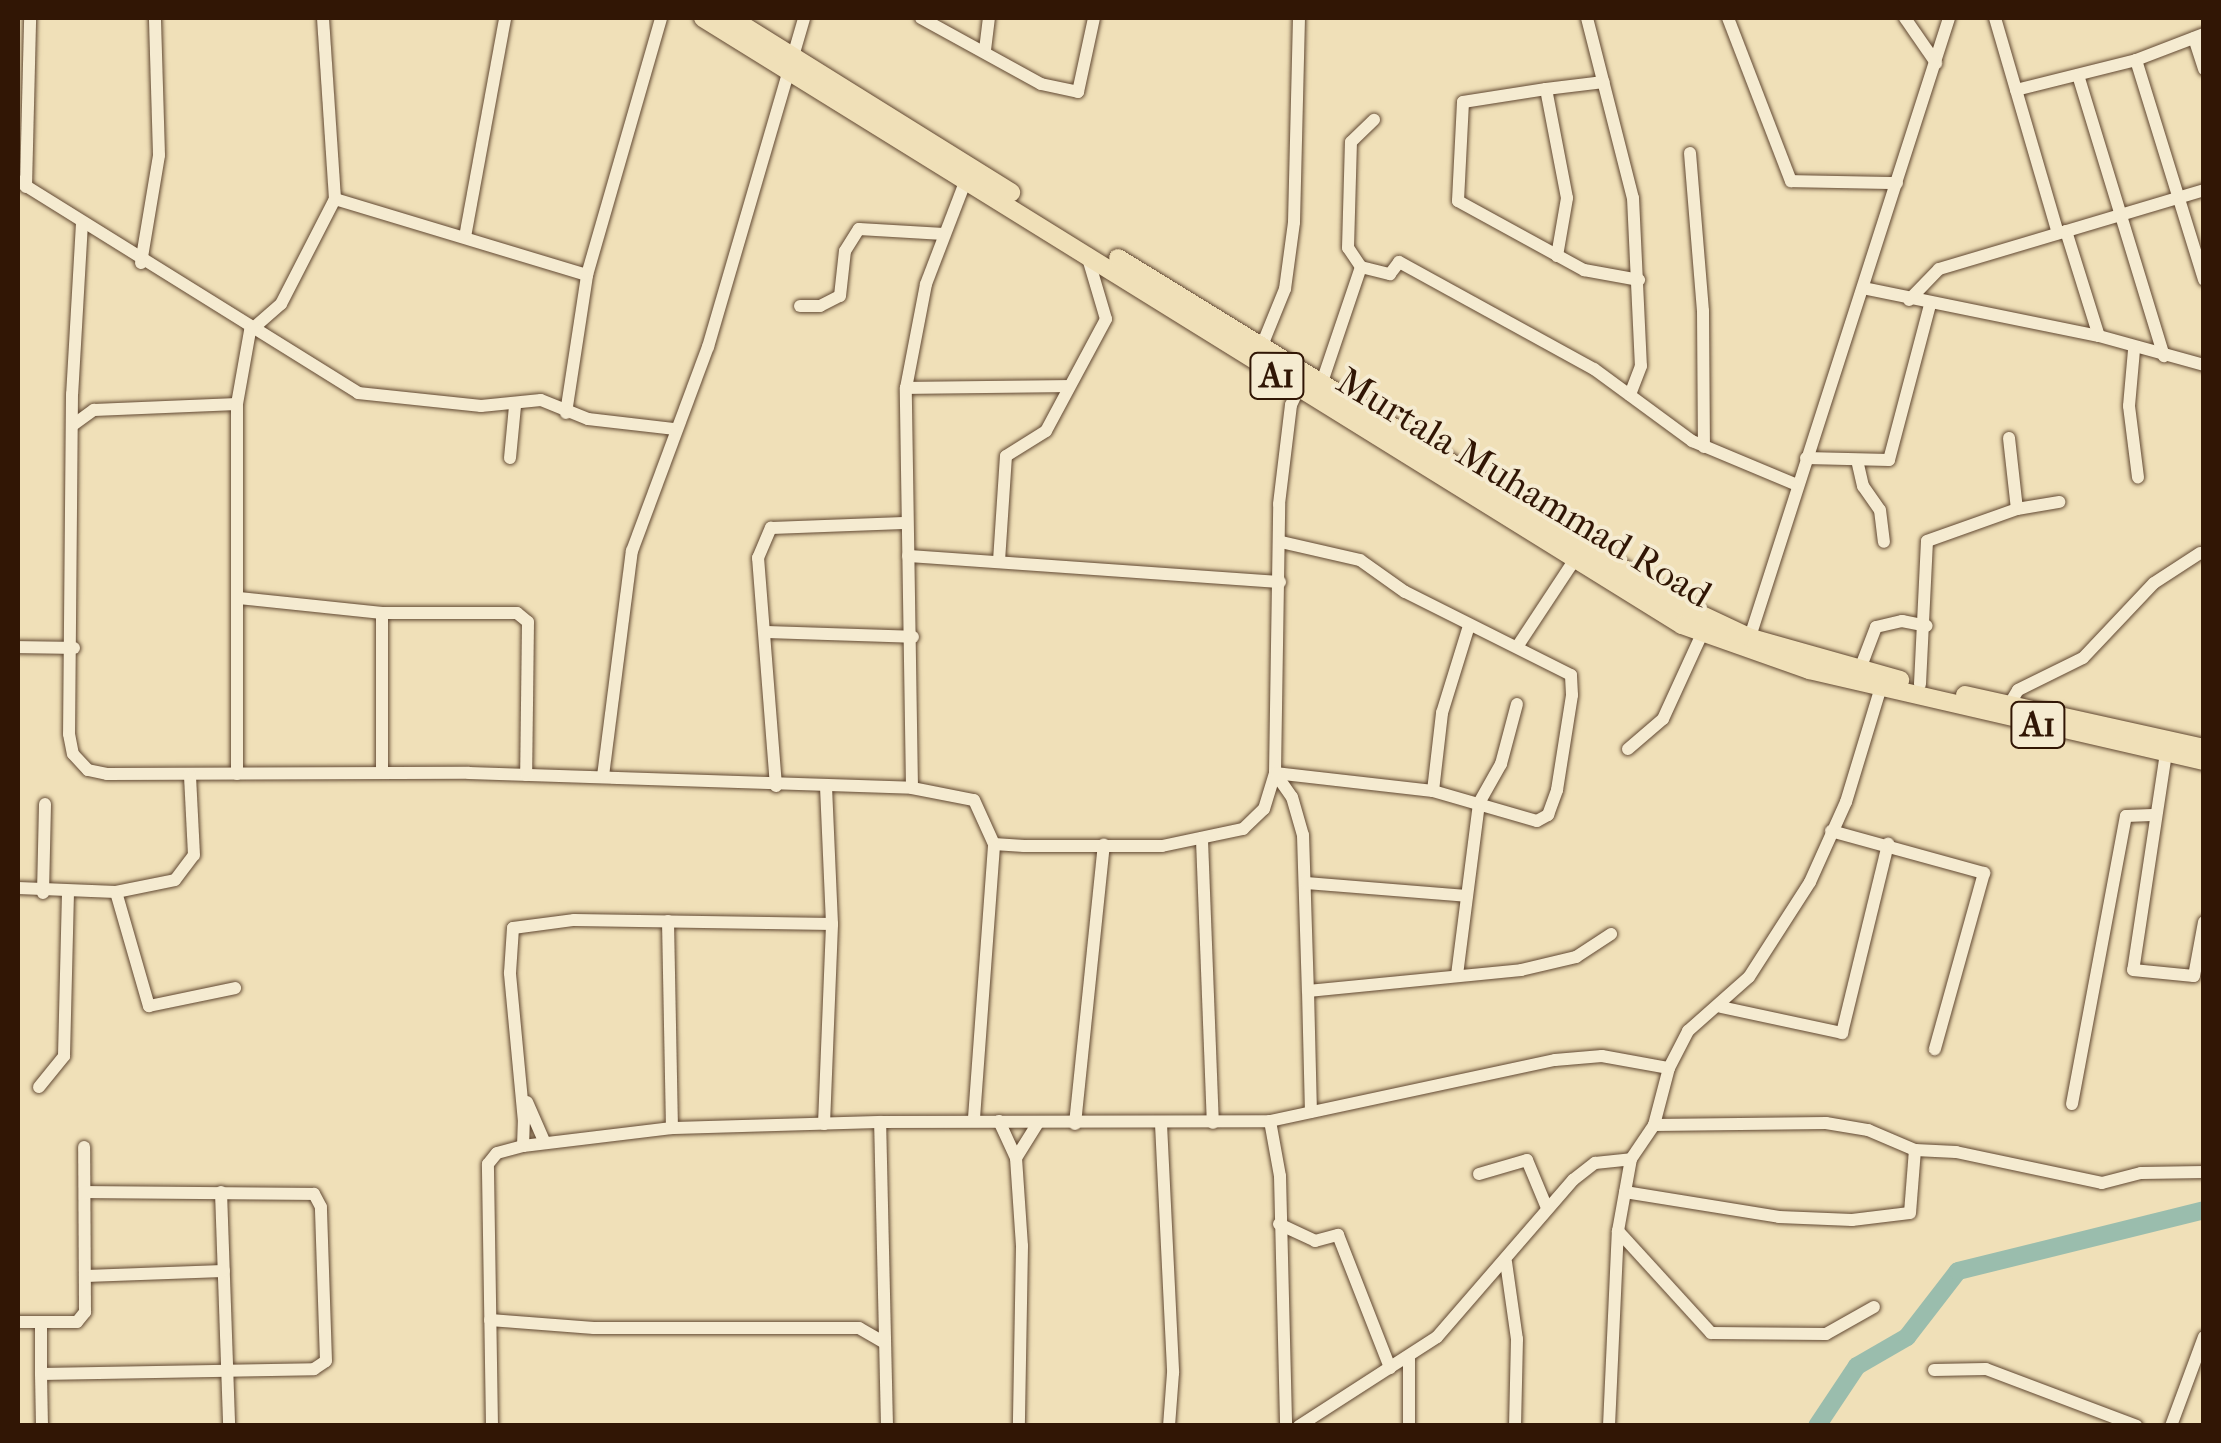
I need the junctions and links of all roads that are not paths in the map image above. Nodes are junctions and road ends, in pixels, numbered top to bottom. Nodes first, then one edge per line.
1 (30, 18) edge
2 (155, 18) edge
3 (323, 18) edge
4 (505, 18) edge
5 (661, 18) edge
6 (703, 18) edge
7 (731, 18) edge
8 (804, 18) edge
9 (921, 18) edge
10 (989, 18) edge
11 (1094, 18) edge
12 (1299, 18) edge
13 (1588, 18) edge
14 (1728, 18) edge
15 (1905, 18) edge
16 (1949, 18) edge
17 (1995, 18) edge
18 (2199, 36) edge
19 (985, 50) junction
20 (2136, 60) junction
21 (789, 63) junction
22 (1936, 63) junction
23 (2204, 68) edge
24 (2078, 75) junction
25 (1604, 82) junction
26 (1546, 89) junction
27 (2016, 90) junction
28 (1374, 120) dead end
29 (1690, 154) dead end
30 (23, 179) edge
31 (966, 180) junction
32 (1897, 184) junction
33 (2204, 190) edge
34 (1008, 196) junction
35 (2178, 198) junction
36 (335, 199) junction
37 (2121, 216) junction
38 (82, 223) junction
39 (2062, 232) junction
40 (944, 234) junction
41 (465, 237) junction
42 (1086, 252) junction
43 (1557, 256) junction
44 (141, 263) junction
45 (1361, 267) junction
46 (587, 274) junction
47 (1638, 280) junction
48 (2204, 280) edge
49 (1863, 288) junction
50 (1909, 300) junction
51 (800, 306) dead end
52 (1930, 306) junction
53 (250, 331) junction
54 (2099, 336) junction
55 (1262, 348) junction
56 (2134, 350) junction
57 (2164, 356) junction
58 (2204, 366) edge
59 (1321, 385) junction
60 (1067, 386) junction
61 (906, 388) junction
62 (566, 390) junction
63 (1298, 390) junction
64 (72, 394) junction
65 (1630, 395) junction
66 (541, 400) junction
67 (237, 404) junction
68 (515, 406) junction
69 (94, 410) junction
70 (566, 413) junction
71 (73, 425) junction
72 (675, 429) junction
73 (1379, 431) junction
74 (2009, 438) dead end
75 (1704, 447) junction
76 (510, 458) dead end
77 (1806, 458) junction
78 (1857, 460) junction
79 (2138, 477) dead end
80 (1797, 486) junction
81 (1486, 498) junction
82 (2058, 502) dead end
83 (2017, 509) junction
84 (904, 524) junction
85 (1280, 542) junction
86 (1884, 542) dead end
87 (2200, 552) dead end
88 (908, 556) junction
89 (1576, 559) junction
90 (1000, 561) junction
91 (1280, 582) junction
92 (239, 598) junction
93 (382, 612) junction
94 (1469, 626) junction
95 (1926, 626) junction
96 (765, 632) junction
97 (1702, 634) junction
98 (913, 637) junction
99 (1519, 644) junction
100 (1747, 645) junction
101 (18, 647) edge
102 (74, 648) junction
103 (1860, 669) junction
104 (1878, 682) junction
105 (1920, 684) junction
106 (1518, 704) dead end
107 (2009, 705) junction
108 (2204, 748) edge
109 (1628, 749) dead end
110 (2166, 753) junction
111 (2204, 761) edge
112 (382, 772) junction
113 (1275, 773) junction
114 (237, 774) junction
115 (526, 775) junction
116 (190, 776) junction
117 (603, 776) junction
118 (826, 785) junction
119 (776, 786) junction
120 (912, 788) junction
121 (1433, 791) junction
122 (45, 804) dead end
123 (1479, 804) junction
124 (2152, 815) junction
125 (1831, 831) junction
126 (1202, 840) junction
127 (994, 844) junction
128 (1888, 844) junction
129 (1104, 845) junction
130 (1306, 883) junction
131 (18, 888) edge
132 (116, 892) junction
133 (43, 893) junction
134 (68, 894) junction
135 (1466, 896) junction
136 (668, 921) junction
137 (2204, 922) edge
138 (832, 924) junction
139 (1611, 934) dead end
140 (1457, 975) junction
141 (235, 988) dead end
142 (1308, 990) junction
143 (1721, 1007) junction
144 (1935, 1049) dead end
145 (1669, 1068) junction
146 (39, 1087) dead end
147 (524, 1095) junction
148 (2072, 1104) dead end
149 (1311, 1112) junction
150 (974, 1118) junction
151 (999, 1121) junction
152 (1270, 1121) junction
153 (880, 1122) junction
154 (1213, 1123) junction
155 (824, 1124) junction
156 (1037, 1124) junction
157 (1075, 1124) junction
158 (1161, 1124) junction
159 (1654, 1125) junction
160 (672, 1128) junction
161 (544, 1141) junction
162 (523, 1146) junction
163 (84, 1147) dead end
164 (1915, 1150) junction
165 (1016, 1158) junction
166 (1631, 1159) junction
167 (2204, 1172) edge
168 (1479, 1174) dead end
169 (84, 1192) junction
170 (221, 1192) junction
171 (1625, 1192) junction
172 (1548, 1208) junction
173 (1279, 1224) junction
174 (1618, 1231) junction
175 (1506, 1262) junction
176 (224, 1271) junction
177 (85, 1276) junction
178 (1874, 1307) dead end
179 (882, 1314) junction
180 (490, 1320) junction
181 (18, 1322) edge
182 (42, 1322) junction
183 (859, 1328) junction
184 (2204, 1337) edge
185 (883, 1342) junction
186 (1409, 1357) junction
187 (1390, 1368) junction
188 (228, 1370) junction
189 (1934, 1370) dead end
190 (41, 1374) junction
191 (42, 1426) edge
192 (229, 1426) edge
193 (492, 1426) edge
194 (887, 1426) edge
195 (1019, 1426) edge
196 (1169, 1426) edge
197 (1286, 1426) edge
198 (1299, 1426) edge
199 (1409, 1426) edge
200 (1515, 1426) edge
201 (1609, 1426) edge
202 (2137, 1426) edge
203 (2171, 1426) edge

1 - 30 street
2 - 44 street
3 - 36 street
4 - 41 street
5 - 46 street
6 - 21 highway, Murtala Muhammad Road / A1
7 - 21 highway, Murtala Muhammad Road / A1
8 - 21 street
9 - 19 street
10 - 19 street
11 - 19 street
12 - 55 street
13 - 25 street
14 - 32 street
15 - 22 street
16 - 22 street
17 - 27 street
18 - 20 street
18 - 23 street
20 - 24 street
20 - 35 street
21 - 31 highway, Murtala Muhammad Road / A1
21 - 34 highway, Murtala Muhammad Road / A1
21 - 72 street
22 - 32 street
24 - 27 street
24 - 37 street
25 - 26 street
25 - 47 street
26 - 43 street
26 - 43 street
27 - 39 street
28 - 45 street
29 - 75 street
30 - 38 street
31 - 34 highway, Murtala Muhammad Road / A1
31 - 40 street
32 - 49 street
33 - 35 street
34 - 42 highway, Murtala Muhammad Road / A1
34 - 55 highway, Murtala Muhammad Road / A1
35 - 37 street
35 - 48 street
36 - 41 street
36 - 53 street
37 - 39 street
37 - 57 street
38 - 44 street
38 - 64 street
39 - 50 street
39 - 54 street
40 - 51 street
40 - 61 street
41 - 46 street
42 - 60 street
42 - 63 highway, Murtala Muhammad Road / A1
43 - 47 street
44 - 53 street
45 - 59 street
45 - 65 street
46 - 62 street
47 - 65 street
49 - 50 street
49 - 77 street
50 - 52 street
52 - 54 street
52 - 78 street
53 - 67 street
53 - 68 street
54 - 56 street
55 - 59 highway, Murtala Muhammad Road / A1
56 - 57 street
56 - 79 street
57 - 58 street
59 - 73 highway, Murtala Muhammad Road / A1
60 - 61 street
60 - 90 street
61 - 84 street
62 - 66 street
62 - 70 street
63 - 73 highway, Murtala Muhammad Road / A1
63 - 85 street
64 - 69 street
64 - 71 street
65 - 75 street
66 - 68 street
66 - 70 street
67 - 69 street
67 - 92 street
68 - 76 street
69 - 71 street
70 - 72 street
71 - 102 street
72 - 117 street
73 - 81 highway, Murtala Muhammad Road / A1
74 - 83 street
75 - 80 street
77 - 78 street
77 - 80 street
78 - 86 street
80 - 100 street
81 - 89 highway, Murtala Muhammad Road / A1
81 - 100 highway, Murtala Muhammad Road / A1
82 - 83 street
83 - 95 street
84 - 88 street
84 - 96 street
85 - 91 street
85 - 94 street
87 - 107 street
88 - 90 street
88 - 98 street
89 - 97 highway, Murtala Muhammad Road / A1
89 - 99 street
90 - 91 street
91 - 113 street
92 - 93 street
92 - 114 street
93 - 112 street
93 - 115 street
94 - 99 street
94 - 121 street
95 - 103 street
95 - 105 street
96 - 98 street
96 - 119 street
97 - 100 highway, Murtala Muhammad Road / A1
97 - 109 street
98 - 120 street
99 - 123 street
100 - 103 highway, Murtala Muhammad Road / A1
100 - 104 highway, Murtala Muhammad Road / A1
101 - 102 street
102 - 116 street
103 - 104 highway, Murtala Muhammad Road / A1
104 - 105 highway, A1
104 - 110 highway, A1
104 - 125 street
105 - 107 highway, A1
106 - 123 street
107 - 108 highway, A1
110 - 111 highway, A1
110 - 124 street
112 - 114 street
112 - 115 street
113 - 121 street
113 - 126 street
113 - 130 street
114 - 116 street
115 - 117 street
116 - 132 street
117 - 119 street
118 - 119 street
118 - 120 street
118 - 138 street
120 - 127 street
121 - 123 street
122 - 133 street
123 - 135 street
124 - 137 street
124 - 148 street
125 - 128 street
125 - 143 street
126 - 129 street
126 - 154 street
127 - 129 street
127 - 150 street
128 - 143 street
128 - 144 street
129 - 157 street
130 - 135 street
130 - 142 street
131 - 133 street
132 - 134 street
132 - 141 street
133 - 134 street
134 - 146 street
135 - 140 street
136 - 138 street
136 - 147 street
136 - 160 street
138 - 155 street
139 - 140 street
140 - 142 street
142 - 149 street
143 - 145 street
145 - 149 street
145 - 159 street
147 - 161 street
147 - 162 street
149 - 152 street
150 - 151 street
150 - 153 street
151 - 156 street
151 - 165 street
152 - 154 street
152 - 173 street
153 - 155 street
153 - 179 street
154 - 158 street
155 - 160 street
156 - 157 street
156 - 165 street
157 - 158 street
158 - 196 street
159 - 164 street
159 - 166 street
160 - 161 street
161 - 162 street
162 - 180 street
163 - 169 street
164 - 167 street
164 - 171 street
165 - 195 street
166 - 171 street
166 - 172 street
168 - 172 street
169 - 170 street
169 - 177 street
170 - 176 street
170 - 188 street
171 - 174 street
172 - 175 street
173 - 187 street
173 - 197 street
174 - 178 street
174 - 201 street
175 - 186 street
175 - 200 street
176 - 177 street
176 - 188 street
177 - 182 street
179 - 183 street
179 - 185 street
180 - 183 street
180 - 193 street
181 - 182 street
182 - 190 street
183 - 185 street
184 - 203 street
185 - 194 street
186 - 187 street
186 - 199 street
187 - 198 street
188 - 190 street
188 - 192 street
189 - 202 street
190 - 191 street

